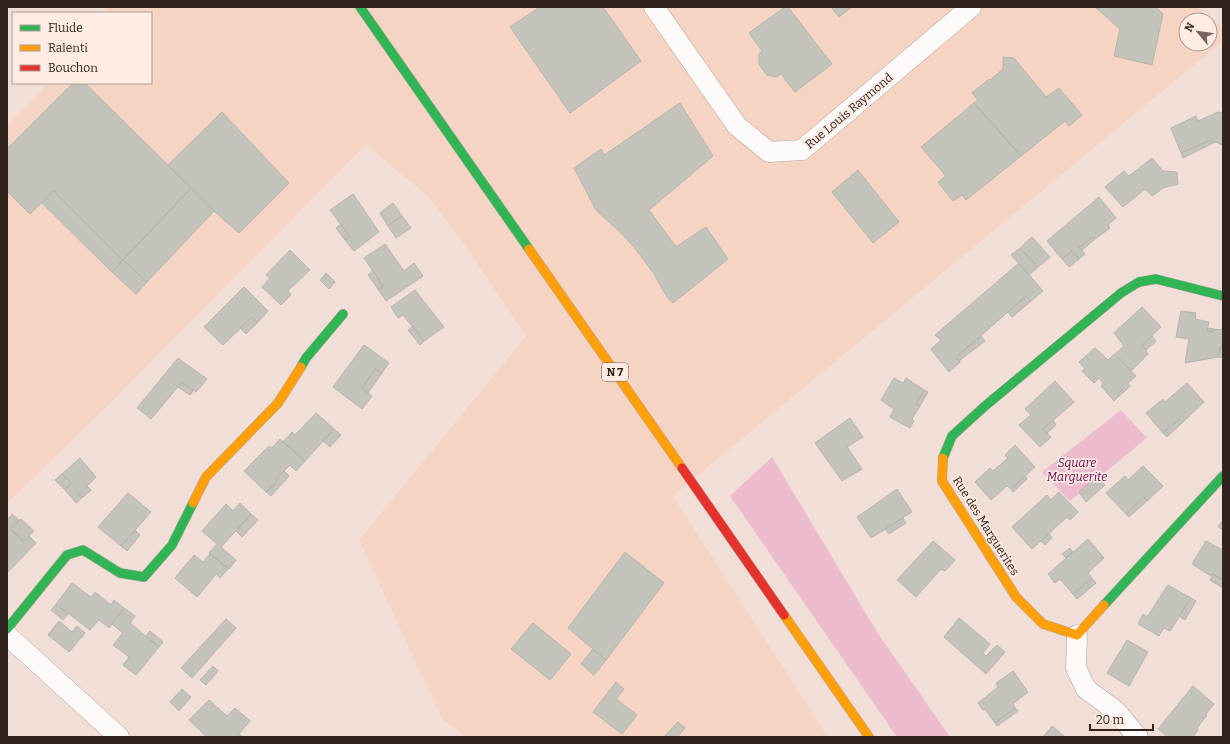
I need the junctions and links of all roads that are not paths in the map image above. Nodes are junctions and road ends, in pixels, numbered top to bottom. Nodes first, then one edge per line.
1 (360, 7) edge
2 (654, 7) edge
3 (971, 7) edge
4 (1223, 296) edge
5 (343, 314) dead end
6 (1223, 476) edge
7 (7, 629) edge
8 (7, 635) edge
9 (1077, 635) junction
10 (119, 737) edge
11 (869, 737) edge
12 (1138, 737) edge

1 - 11 street, N 7
2 - 3 street, Rue Louis Raymond
4 - 9 street, Rue des Marguerites
5 - 7 street
6 - 9 street
8 - 10 street
9 - 12 street

